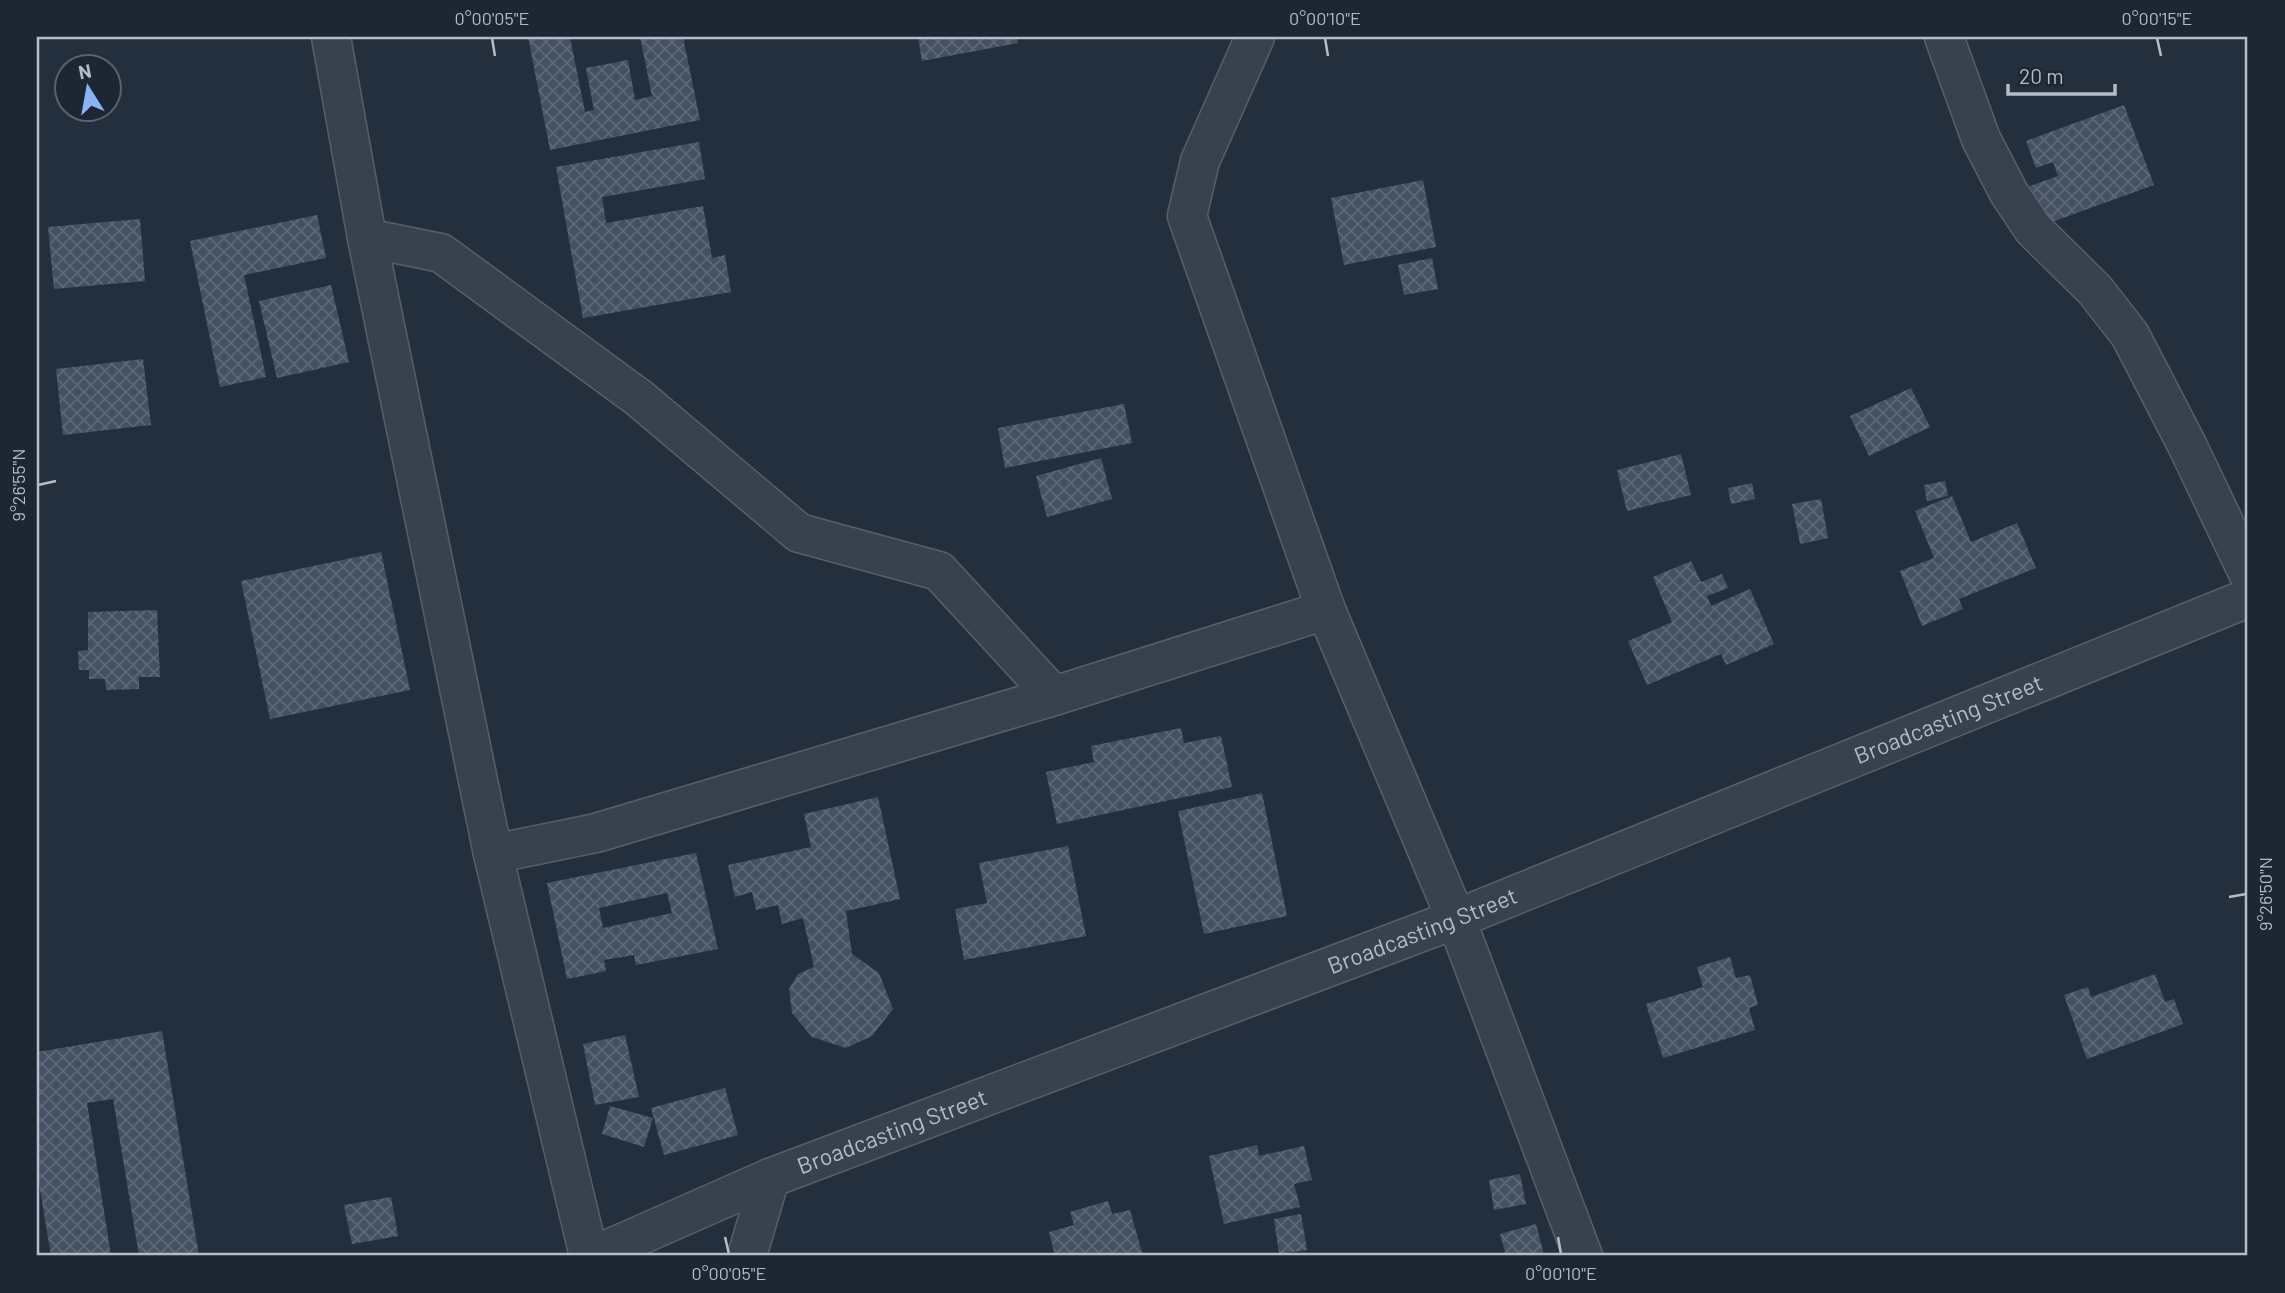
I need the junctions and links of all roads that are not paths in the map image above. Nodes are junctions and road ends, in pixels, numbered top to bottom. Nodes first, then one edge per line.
1 (331, 37) edge
2 (1944, 37) edge
3 (1256, 38) edge
4 (367, 238) junction
5 (2248, 573) edge
6 (2248, 598) edge
7 (1326, 610) junction
8 (1054, 696) junction
9 (493, 854) junction
10 (1457, 919) junction
11 (770, 1178) junction
12 (591, 1256) edge
13 (747, 1256) edge
14 (1583, 1256) edge

1 - 4 street
2 - 5 street
3 - 7 street
4 - 8 street
4 - 9 street
6 - 10 street, Broadcasting Street
7 - 8 street
7 - 10 street
8 - 9 street
9 - 12 street
10 - 11 street, Broadcasting Street
10 - 14 street
11 - 12 street, Broadcasting Street
11 - 13 street

